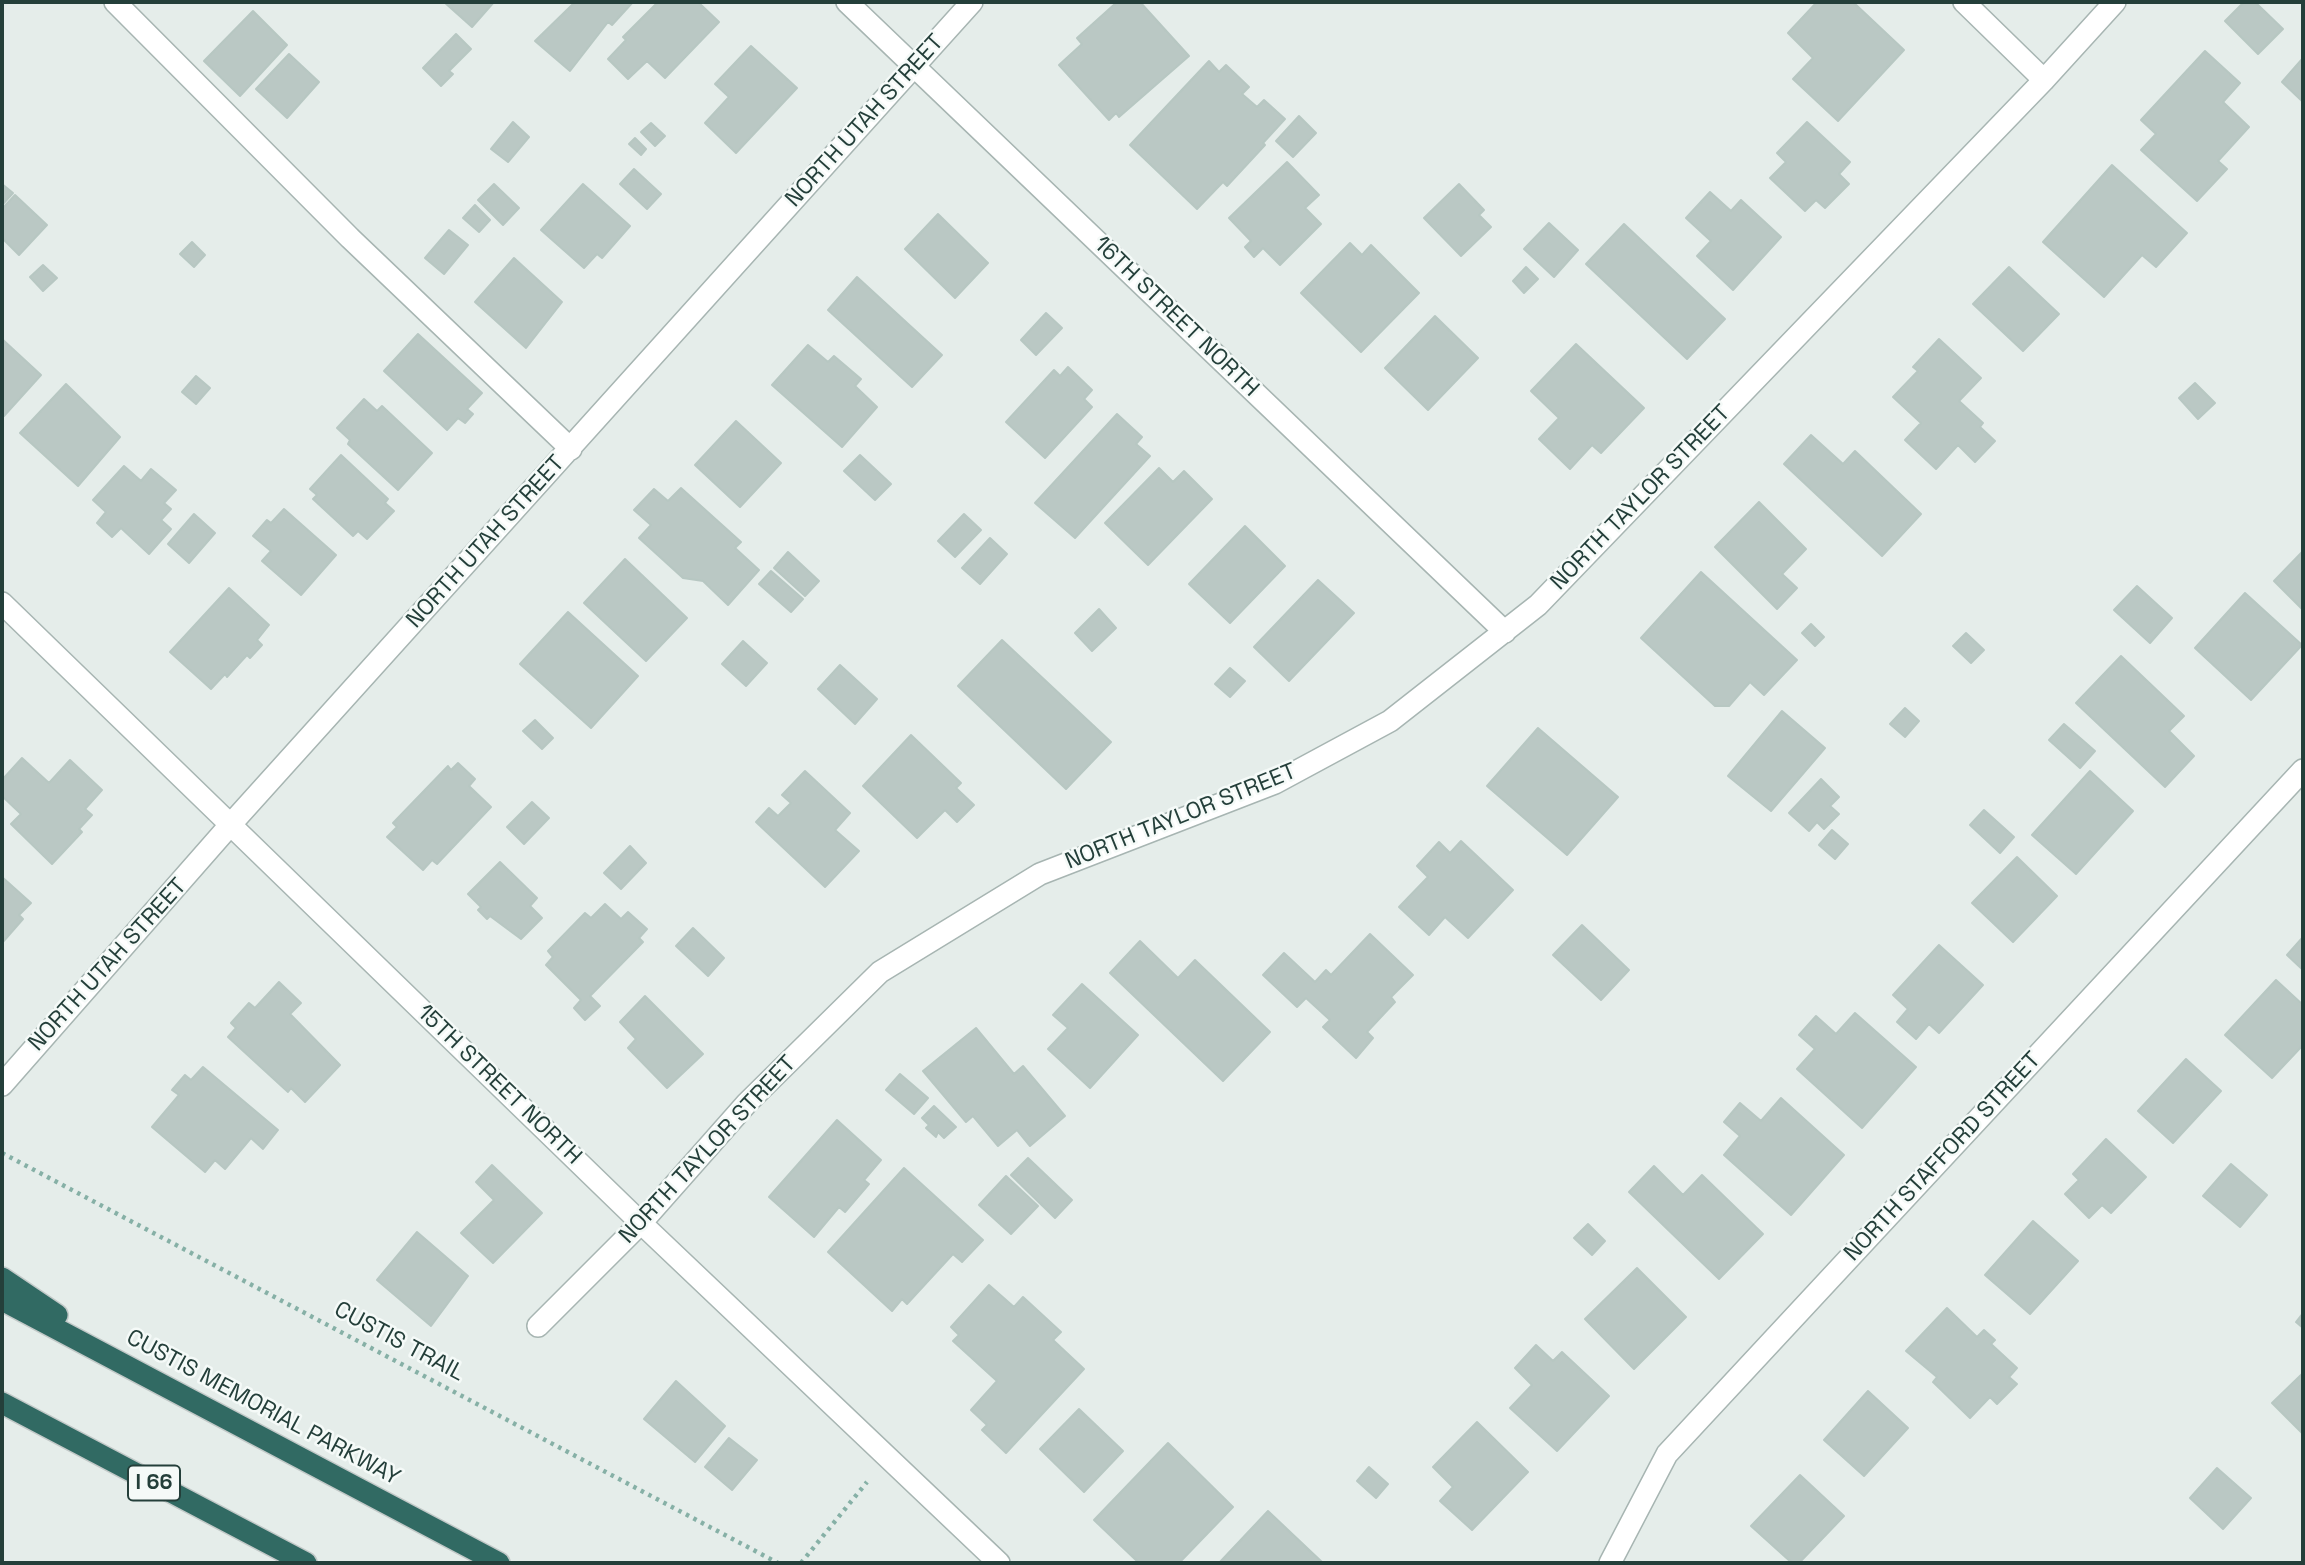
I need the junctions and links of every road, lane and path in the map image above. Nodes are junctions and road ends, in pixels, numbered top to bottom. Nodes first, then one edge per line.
1 (115, 2) edge
2 (847, 2) edge
3 (972, 2) edge
4 (1964, 2) edge
5 (2115, 2) edge
6 (915, 67) junction
7 (2044, 80) junction
8 (571, 449) junction
9 (2, 603) edge
10 (1505, 632) junction
11 (2303, 770) edge
12 (231, 824) junction
13 (2, 1085) edge
14 (2, 1153) edge
15 (641, 1223) junction
16 (2, 1278) edge
17 (2, 1300) edge
18 (538, 1326) dead end
19 (151, 1379) junction
20 (2, 1403) edge
21 (890, 1459) junction
22 (306, 1563) edge
23 (499, 1563) edge
24 (778, 1563) edge
25 (801, 1563) edge
26 (999, 1563) edge
27 (1610, 1563) edge

1 - 8 street
2 - 6 street, 16TH STREET NORTH
3 - 6 street, NORTH UTAH STREET
4 - 7 street
5 - 7 street, NORTH TAYLOR STREET
6 - 8 street, NORTH UTAH STREET
6 - 10 street, 16TH STREET NORTH
7 - 10 street, NORTH TAYLOR STREET
8 - 12 street, NORTH UTAH STREET
9 - 12 street, 15TH STREET NORTH
10 - 15 street, NORTH TAYLOR STREET
11 - 27 street, NORTH STAFFORD STREET
12 - 13 street, NORTH UTAH STREET
12 - 15 street, 15TH STREET NORTH
14 - 24 path, CUSTIS TRAIL
15 - 18 street, NORTH TAYLOR STREET
15 - 21 street, 15TH STREET NORTH
16 - 19 highway
17 - 19 highway, CUSTIS MEMORIAL PARKWAY
19 - 23 highway, CUSTIS MEMORIAL PARKWAY
20 - 22 highway, I 66
21 - 25 path
21 - 26 street, 15TH STREET NORTH

